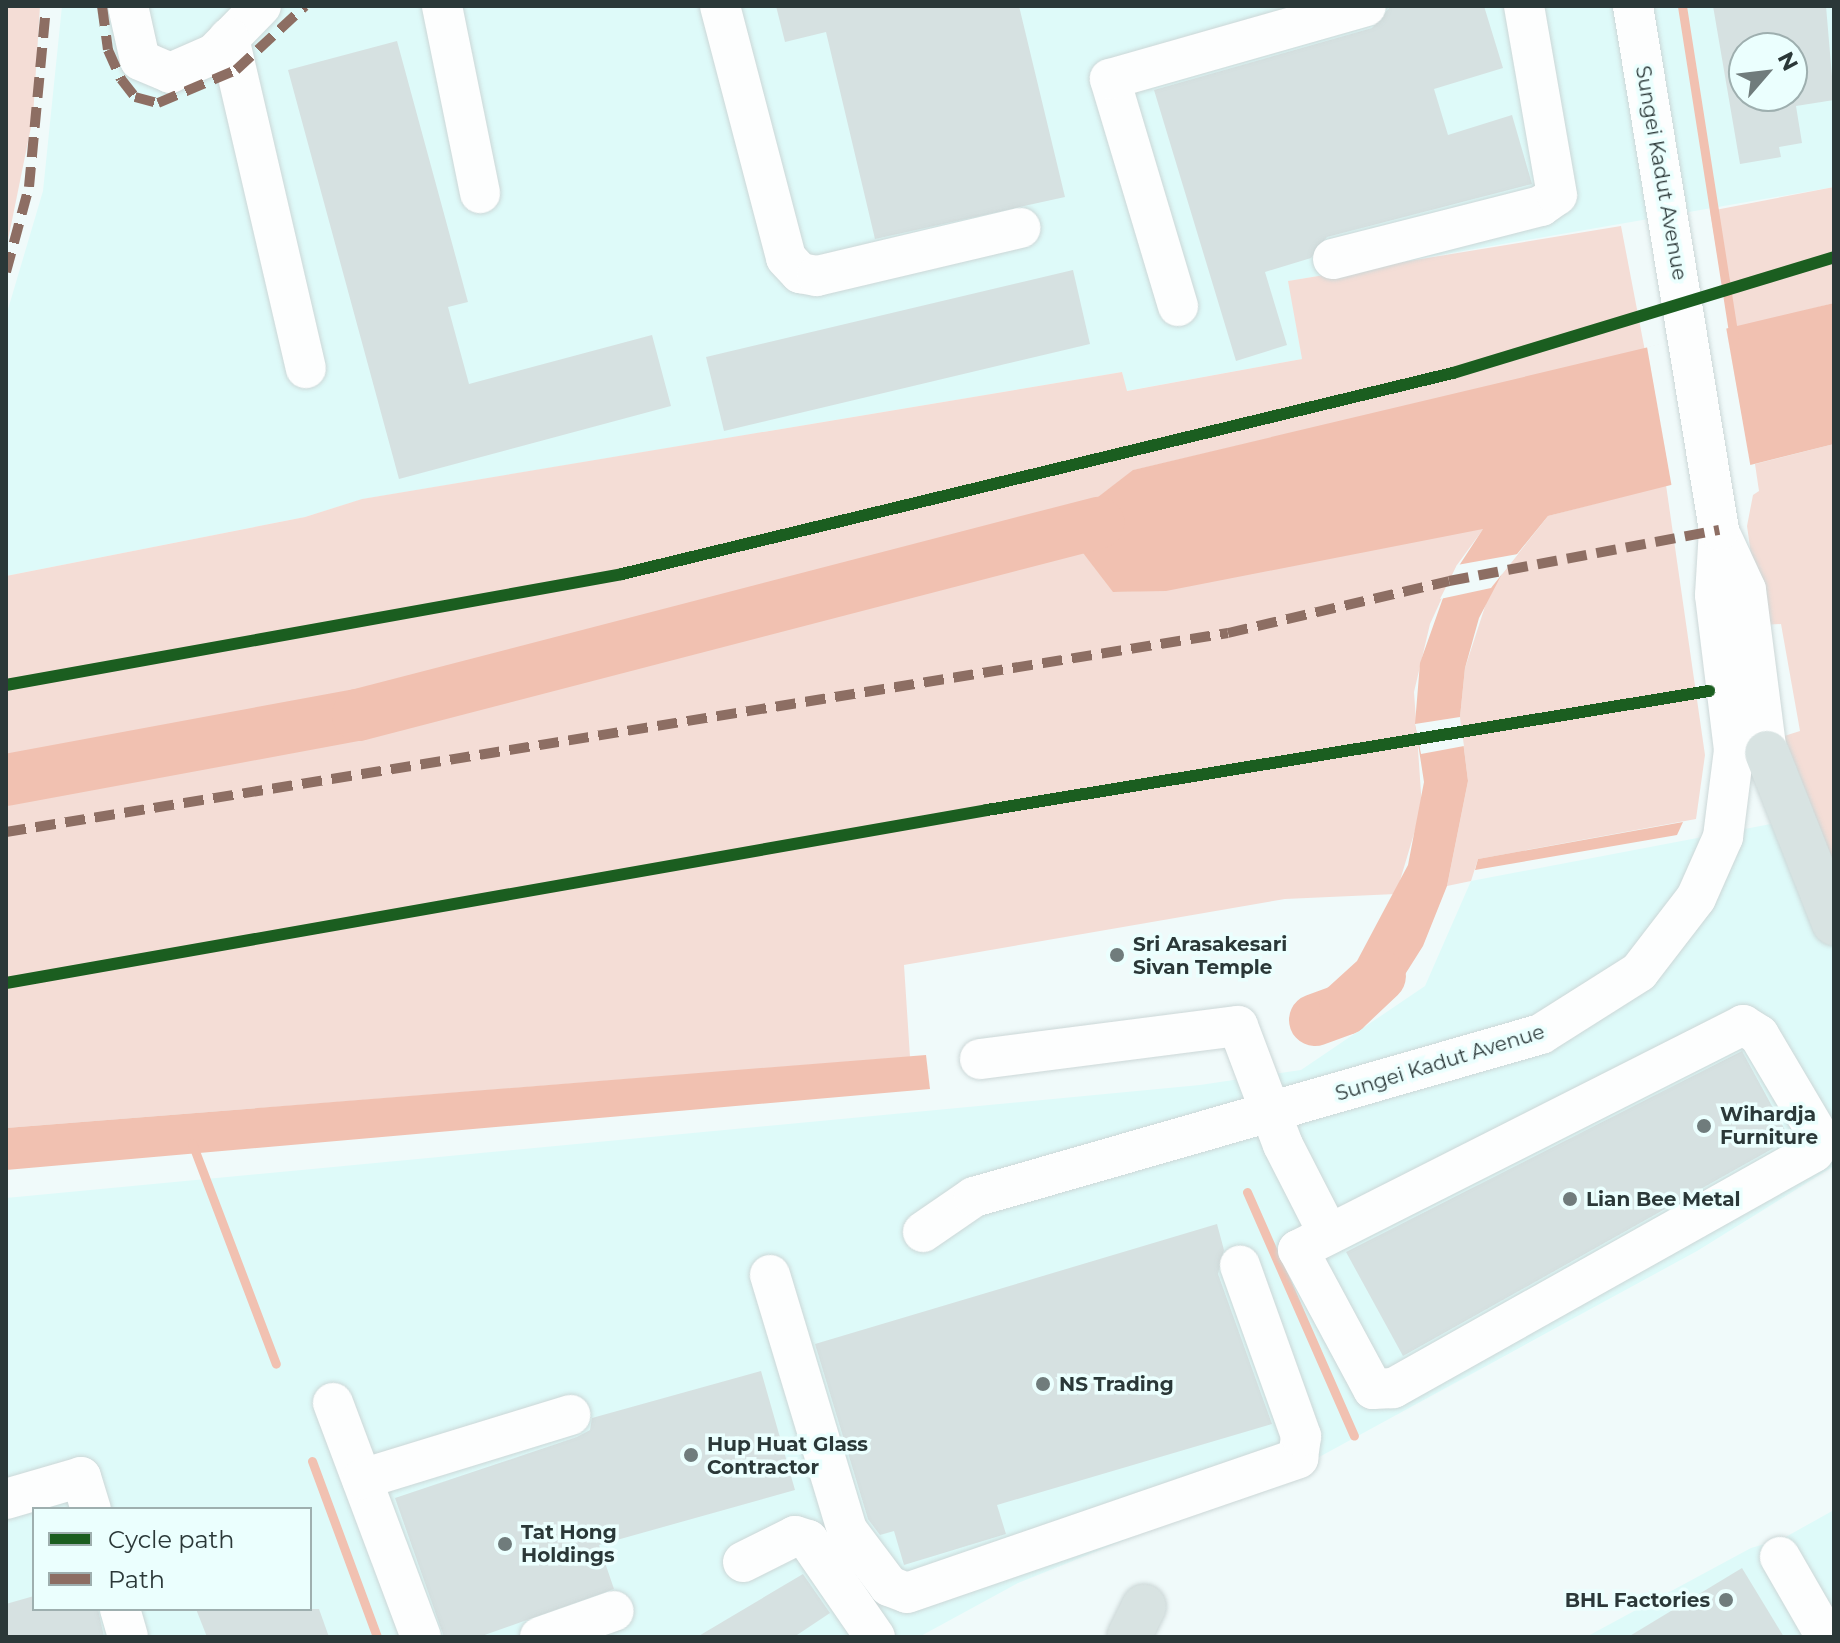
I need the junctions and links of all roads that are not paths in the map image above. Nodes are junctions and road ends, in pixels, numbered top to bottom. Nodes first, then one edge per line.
1 (128, 6) edge
2 (261, 6) edge
3 (442, 6) edge
4 (720, 6) edge
5 (1366, 6) edge
6 (1524, 6) edge
7 (1633, 6) edge
8 (229, 38) junction
9 (480, 193) dead end
10 (1020, 228) dead end
11 (1333, 259) dead end
12 (1178, 306) dead end
13 (306, 368) dead end
14 (1717, 514) junction
15 (1767, 753) joint
16 (1820, 861) edge
17 (1834, 923) edge
18 (980, 1059) dead end
19 (1271, 1114) junction
20 (923, 1232) dead end
21 (1328, 1233) junction
22 (1240, 1266) dead end
23 (770, 1275) dead end
24 (333, 1403) dead end
25 (570, 1415) dead end
26 (362, 1479) junction
27 (86, 1493) edge
28 (6, 1499) edge
29 (1780, 1557) dead end
30 (743, 1562) dead end
31 (121, 1611) edge
32 (614, 1611) dead end
33 (859, 1632) edge
34 (128, 1637) edge
35 (421, 1637) edge
36 (540, 1637) edge
37 (1826, 1637) edge

1 - 8 street
2 - 8 street
3 - 9 street
4 - 10 street
5 - 12 street
6 - 11 street
7 - 14 street, Sungei Kadut Avenue
8 - 13 street
14 - 15 street, Sungei Kadut Avenue
14 - 19 street, Sungei Kadut Avenue
15 - 16 main road
16 - 17 main road
18 - 19 street
19 - 20 street, Sungei Kadut Avenue
19 - 21 street
21 - 21 street
22 - 23 street
24 - 26 street
25 - 26 street
26 - 35 street
27 - 28 street
29 - 37 street
30 - 33 street
31 - 34 street
32 - 36 street

